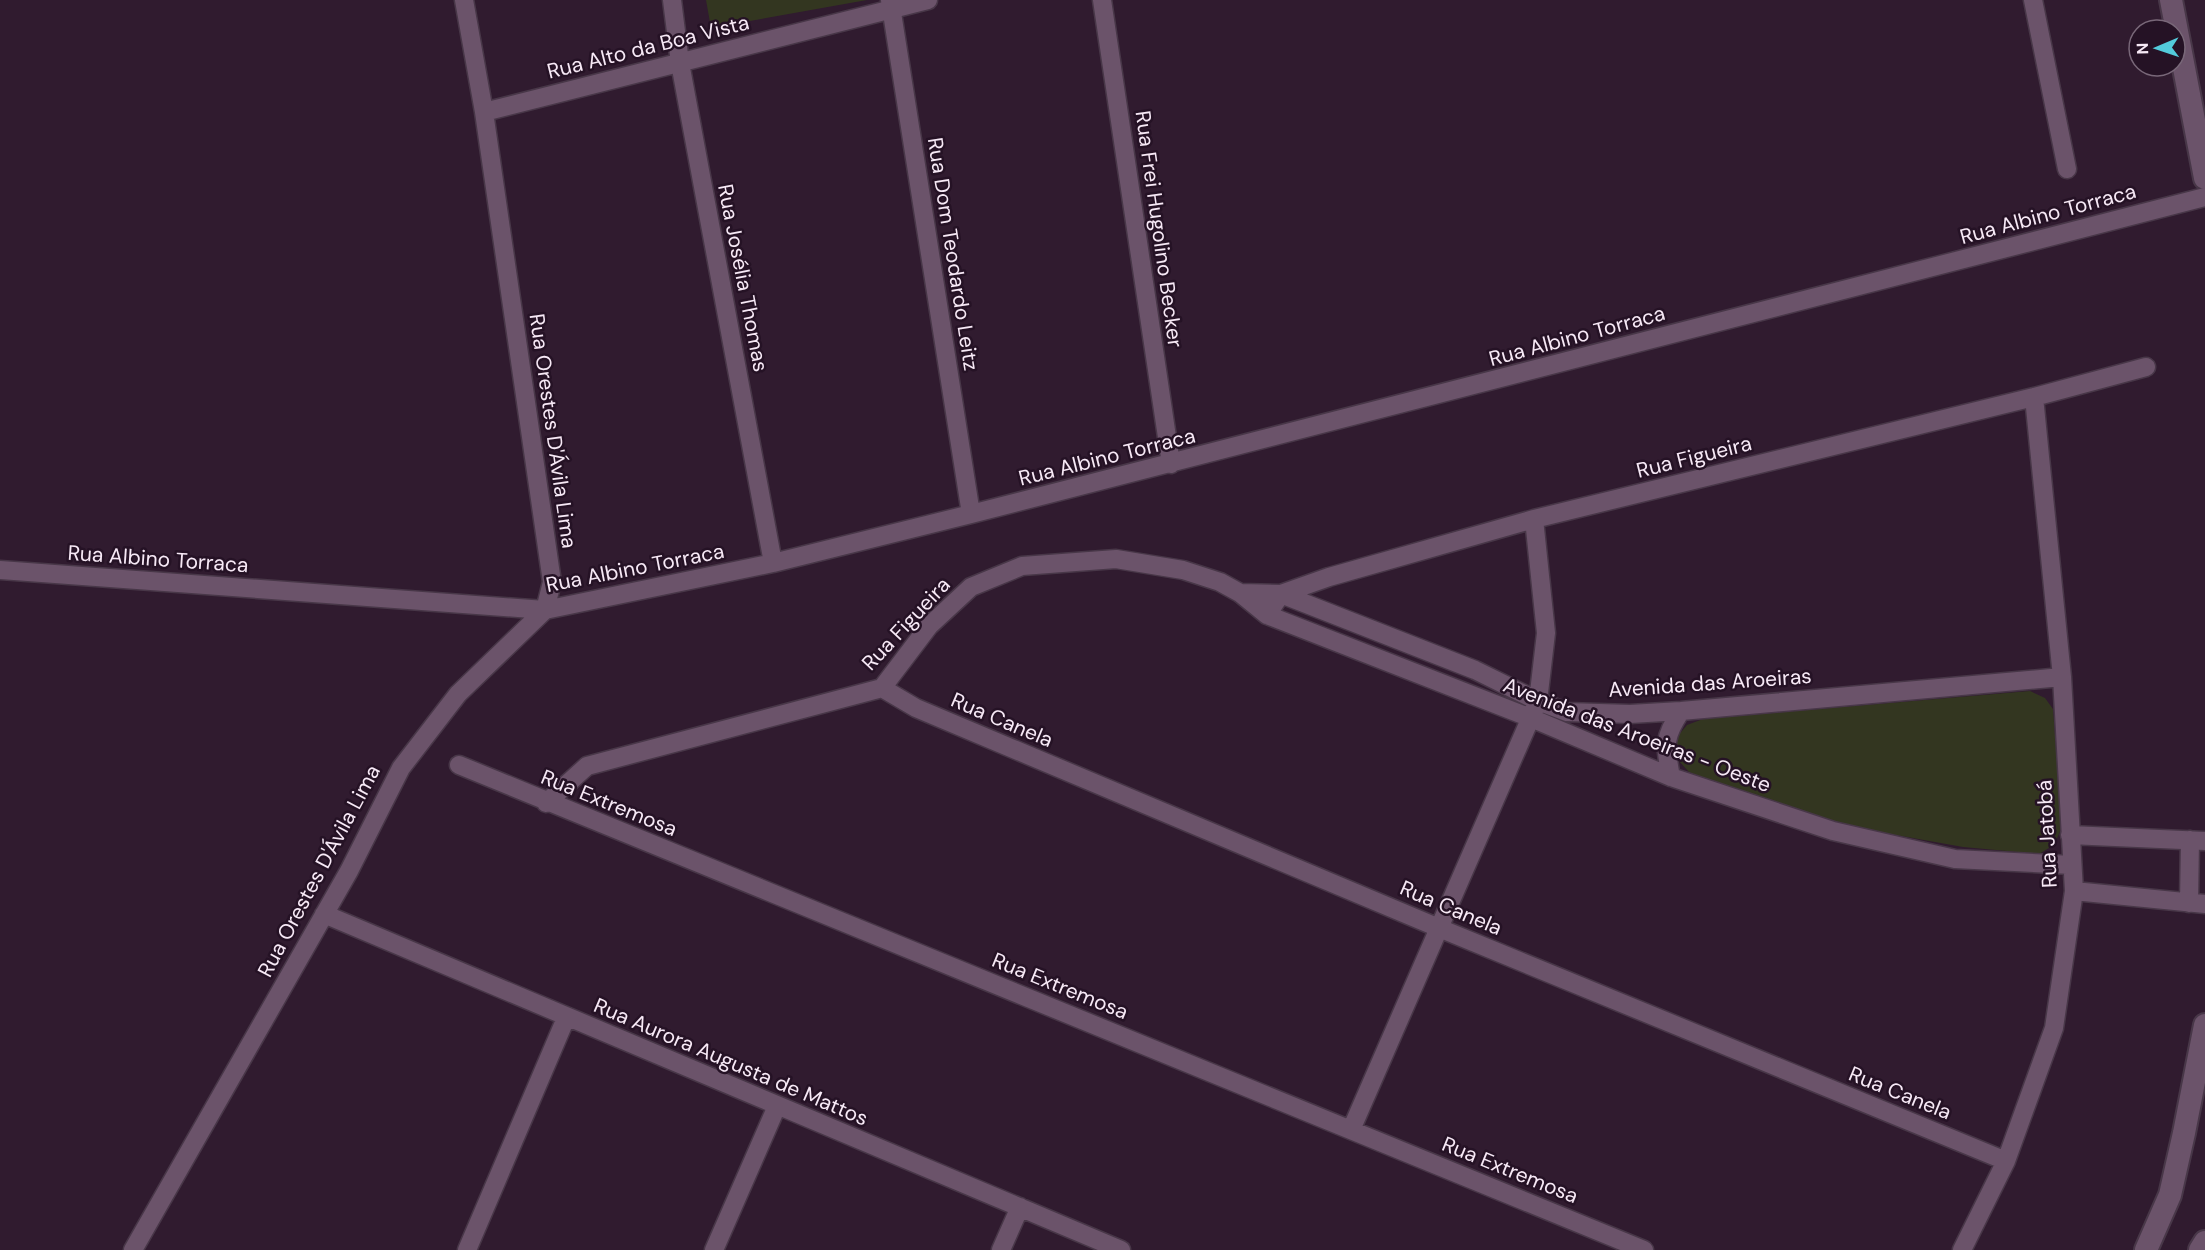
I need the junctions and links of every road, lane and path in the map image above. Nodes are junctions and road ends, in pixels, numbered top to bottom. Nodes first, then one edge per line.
1 (464, 0) edge
2 (672, 0) edge
3 (928, 0) edge
4 (1102, 0) edge
5 (2034, 0) edge
6 (2171, 0) edge
7 (891, 4) edge
8 (680, 63) junction
9 (484, 112) junction
10 (2067, 169) dead end
11 (2205, 178) edge
12 (2205, 197) edge
13 (2146, 367) dead end
14 (2034, 397) junction
15 (1171, 464) junction
16 (971, 514) junction
17 (1534, 519) junction
18 (773, 563) junction
19 (0, 570) edge
20 (1240, 593) junction
21 (1281, 594) junction
22 (544, 610) junction
23 (1267, 615) junction
24 (2062, 677) junction
25 (882, 688) junction
26 (1538, 701) junction
27 (1681, 711) junction
28 (1531, 718) junction
29 (459, 765) dead end
30 (1671, 777) junction
31 (546, 803) junction
32 (2070, 835) junction
33 (2197, 841) edge
34 (2072, 865) junction
35 (2074, 891) junction
36 (2197, 904) edge
37 (324, 914) junction
38 (1439, 928) junction
39 (566, 1018) junction
40 (2205, 1025) edge
41 (2203, 1052) edge
42 (777, 1106) junction
43 (1351, 1130) junction
44 (2006, 1161) junction
45 (1020, 1208) junction
46 (2205, 1242) edge
47 (133, 1250) edge
48 (467, 1250) edge
49 (714, 1250) edge
50 (1001, 1250) edge
51 (1121, 1250) edge
52 (1644, 1250) edge
53 (1962, 1250) edge
54 (2146, 1250) edge
55 (2200, 1250) edge

1 - 9 street, Rua Orestes D'Ávila Lima
2 - 8 street, Rua Josélia Thomas
3 - 7 street, Rua Alto da Boa Vista
4 - 15 street, Rua Frei Hugolino Becker
5 - 10 street
6 - 11 street
7 - 8 street, Rua Alto da Boa Vista
7 - 16 street, Rua Dom Teodardo Leitz
8 - 9 street, Rua Alto da Boa Vista
8 - 18 street, Rua Josélia Thomas
9 - 22 street, Rua Orestes D'Ávila Lima
12 - 15 street, Rua Albino Torraca
13 - 14 street, Rua Figueira
14 - 17 street, Rua Figueira
14 - 24 street, Rua Jatobá
15 - 16 street, Rua Albino Torraca
16 - 18 street, Rua Albino Torraca
17 - 21 street, Rua Figueira
17 - 26 street
18 - 22 street, Rua Albino Torraca
19 - 22 street, Rua Albino Torraca
20 - 21 street, Avenida das Aroeiras
20 - 23 street, Avenida das Aroeiras - Oeste
20 - 25 street, Rua Figueira
21 - 23 street
21 - 26 street, Avenida das Aroeiras
22 - 37 street, Rua Orestes D'Ávila Lima
23 - 28 street, Avenida das Aroeiras - Oeste
24 - 27 street, Avenida das Aroeiras
24 - 32 street, Rua Jatobá
25 - 31 street, Rua Figueira
25 - 38 street, Rua Canela
26 - 27 street, Avenida das Aroeiras
26 - 28 street
27 - 30 street
28 - 30 street, Avenida das Aroeiras - Oeste
28 - 38 street
29 - 31 street, Rua Extremosa
30 - 34 street, Avenida das Aroeiras - Oeste
31 - 43 street, Rua Extremosa
32 - 33 street
32 - 34 street, Rua Jatobá
33 - 36 street
34 - 35 street, Rua Jatobá
35 - 36 street
35 - 44 street, Rua Jatobá
37 - 39 street, Rua Aurora Augusta de Mattos
37 - 47 street, Rua Orestes D'Ávila Lima
38 - 43 street
38 - 44 street, Rua Canela
39 - 42 street, Rua Aurora Augusta de Mattos
39 - 48 street
40 - 41 street
41 - 54 street
42 - 45 street, Rua Aurora Augusta de Mattos
42 - 49 street
43 - 52 street, Rua Extremosa
44 - 53 street, Rua Jatobá
45 - 50 street
45 - 51 street, Rua Aurora Augusta de Mattos
46 - 55 street

